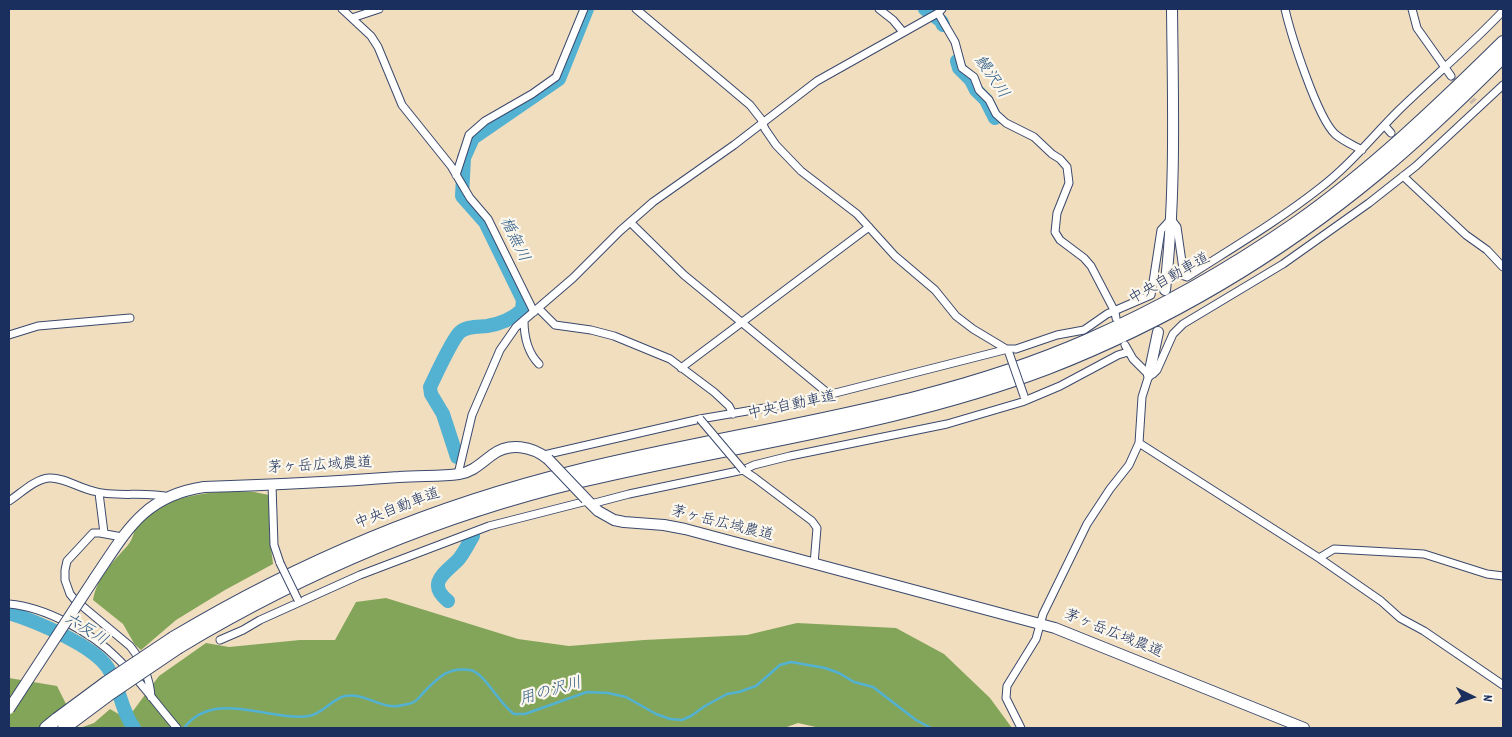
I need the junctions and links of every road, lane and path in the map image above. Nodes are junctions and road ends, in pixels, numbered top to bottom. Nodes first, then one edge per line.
1 (342, 9) edge
2 (379, 9) edge
3 (584, 9) edge
4 (636, 9) edge
5 (879, 9) edge
6 (1172, 9) edge
7 (1285, 9) edge
8 (1412, 9) edge
9 (1502, 10) edge
10 (940, 11) edge
11 (352, 18) junction
12 (903, 32) junction
13 (1503, 42) edge
14 (1503, 57) edge
15 (1444, 68) junction
16 (1451, 76) tunnel mouth
17 (1503, 85) edge
18 (763, 123) junction
19 (1385, 126) junction
20 (1391, 133) dead end
21 (1362, 150) junction
22 (1412, 157) dead end
23 (1418, 164) junction
24 (1403, 176) junction
25 (458, 178) junction
26 (1171, 219) junction
27 (630, 222) junction
28 (869, 227) junction
29 (1503, 267) edge
30 (1165, 290) dead end
31 (536, 310) junction
32 (1115, 315) junction
33 (130, 318) dead end
34 (524, 320) junction
35 (742, 322) junction
36 (1158, 332) dead end
37 (9, 335) edge
38 (1009, 351) junction
39 (539, 364) dead end
40 (680, 368) junction
41 (1149, 375) junction
42 (830, 395) junction
43 (1025, 398) junction
44 (733, 414) junction
45 (700, 419) junction
46 (1139, 443) junction
47 (546, 457) junction
48 (743, 470) junction
49 (458, 474) junction
50 (272, 485) junction
51 (99, 492) junction
52 (169, 497) junction
53 (9, 501) edge
54 (588, 501) junction
55 (104, 533) junction
56 (122, 537) junction
57 (1319, 558) junction
58 (814, 564) junction
59 (1503, 576) edge
60 (299, 601) junction
61 (9, 604) edge
62 (1041, 624) junction
63 (220, 640) dead end
64 (176, 643) junction
65 (1503, 685) edge
66 (151, 697) junction
67 (9, 709) edge
68 (62, 725) edge
69 (46, 728) edge
70 (177, 728) edge
71 (1021, 728) edge
72 (1304, 728) edge

1 - 11 street
2 - 11 street
3 - 25 street
4 - 18 street
5 - 12 street
6 - 26 street
7 - 21 street
8 - 15 street
9 - 15 street
10 - 12 street
10 - 32 street
11 - 25 street
12 - 18 street
13 - 64 highway, 中央自動車道
14 - 64 highway, 中央自動車道
15 - 16 street
15 - 19 street
17 - 23 street
18 - 27 street
18 - 28 street
19 - 20 street
19 - 21 street
21 - 26 street
22 - 23 street
23 - 24 street
24 - 29 street
24 - 41 street
25 - 31 street
26 - 30 street
26 - 32 street
27 - 31 street
27 - 35 street
28 - 35 street
28 - 38 street
31 - 34 street
31 - 40 street
32 - 38 street
33 - 37 street
34 - 39 street
34 - 49 street
35 - 40 street
35 - 42 street
36 - 41 street
38 - 42 street
38 - 43 street, bridge
40 - 44 street
41 - 43 street
41 - 46 street
42 - 44 street
43 - 48 street
44 - 45 street
45 - 47 street
45 - 48 street, bridge
46 - 57 street
46 - 62 street
47 - 49 street, 茅ヶ岳広域農道
47 - 54 street, 茅ヶ岳広域農道, bridge
48 - 54 street
48 - 58 street
49 - 50 street, 茅ヶ岳広域農道
50 - 52 street, 茅ヶ岳広域農道
50 - 60 street, bridge
51 - 52 street
51 - 53 street
51 - 55 street
52 - 56 street, 茅ヶ岳広域農道
54 - 58 street, 茅ヶ岳広域農道
54 - 60 street
55 - 56 street
55 - 66 street
56 - 67 street, 茅ヶ岳広域農道, bridge
57 - 59 street
57 - 65 street
58 - 62 street, 茅ヶ岳広域農道
60 - 63 street
61 - 66 street
62 - 71 street
62 - 72 street, 茅ヶ岳広域農道
64 - 68 highway, 中央自動車道, bridge
66 - 70 street
68 - 69 highway, 中央自動車道

